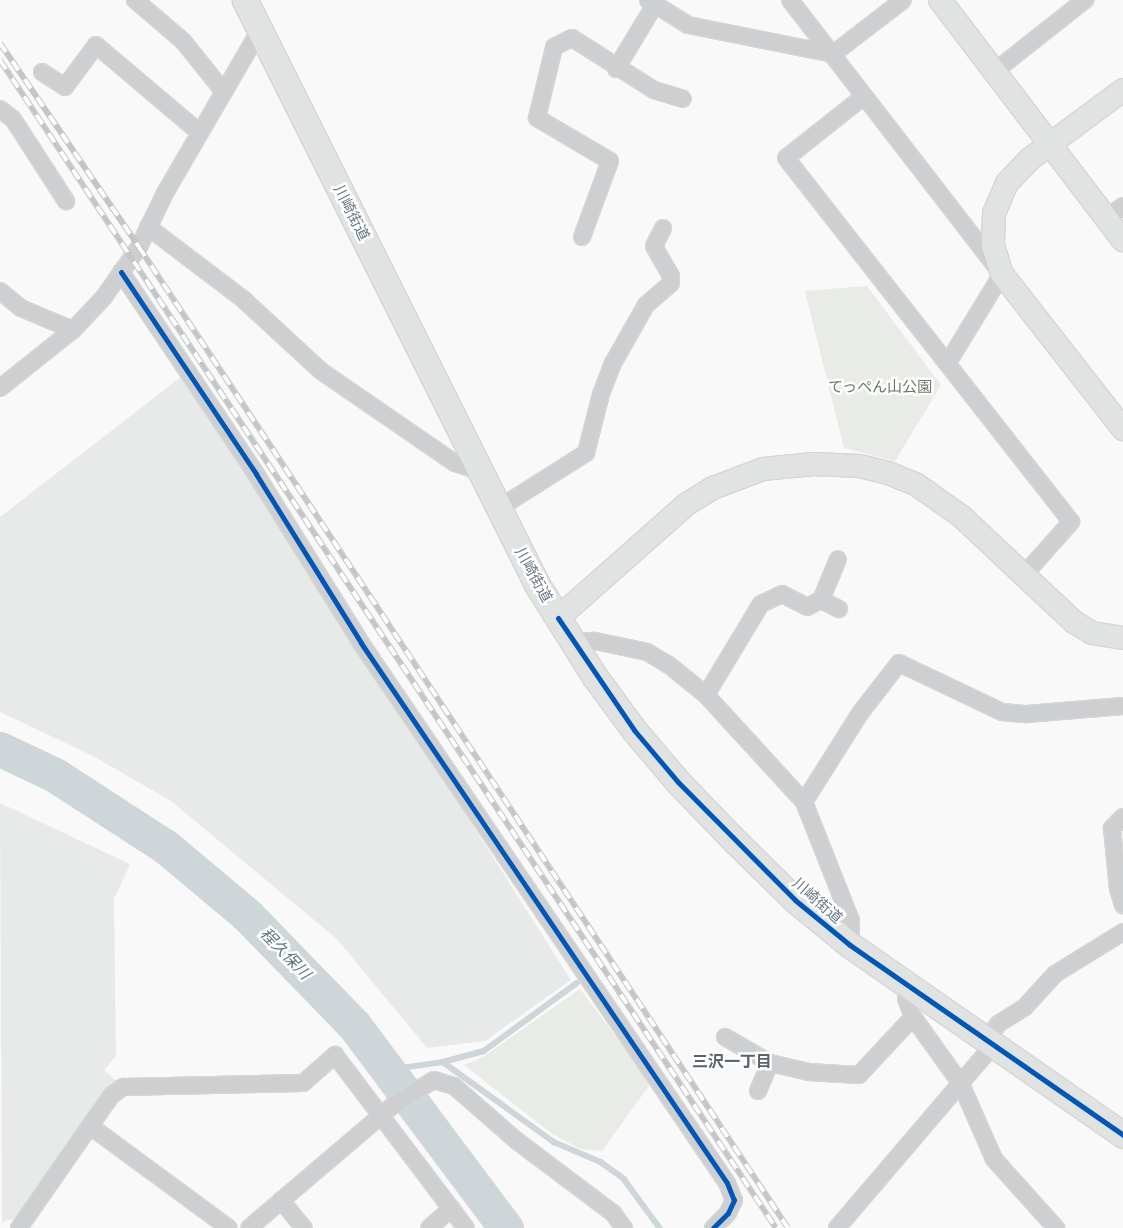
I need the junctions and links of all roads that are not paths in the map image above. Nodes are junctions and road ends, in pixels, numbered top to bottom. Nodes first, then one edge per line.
1 (135, 0) edge
2 (245, 0) edge
3 (790, 0) edge
4 (903, 0) edge
5 (940, 0) edge
6 (1085, 0) edge
7 (651, 3) edge
8 (260, 30) junction
9 (833, 54) junction
10 (616, 69) junction
11 (995, 71) junction
12 (42, 72) dead end
13 (1123, 90) edge
14 (224, 92) junction
15 (863, 97) junction
16 (683, 99) dead end
17 (0, 109) edge
18 (200, 133) junction
19 (1051, 144) junction
20 (66, 200) dead end
21 (1115, 212) edge
22 (148, 227) junction
23 (663, 228) dead end
24 (582, 237) dead end
25 (1123, 240) edge
26 (121, 272) junction
27 (1002, 274) junction
28 (0, 291) edge
29 (73, 330) junction
30 (947, 364) junction
31 (0, 388) edge
32 (1123, 429) edge
33 (480, 471) junction
34 (499, 508) junction
35 (838, 560) dead end
36 (1024, 575) junction
37 (821, 600) junction
38 (839, 609) dead end
39 (558, 618) junction
40 (1123, 638) edge
41 (573, 642) junction
42 (706, 694) junction
43 (1123, 706) edge
44 (804, 802) junction
45 (1123, 817) edge
46 (1123, 905) edge
47 (1123, 932) edge
48 (850, 945) junction
49 (912, 989) junction
50 (913, 1017) junction
51 (725, 1037) dead end
52 (992, 1044) junction
53 (770, 1063) junction
54 (961, 1084) junction
55 (758, 1091) dead end
56 (383, 1117) junction
57 (90, 1126) junction
58 (1123, 1135) edge
59 (281, 1200) junction
60 (452, 1208) junction
61 (843, 1225) edge
62 (19, 1228) edge
63 (229, 1228) edge
64 (250, 1228) edge
65 (304, 1228) edge
66 (429, 1228) edge
67 (466, 1228) edge
68 (624, 1228) edge
69 (713, 1228) edge
70 (1056, 1228) edge

1 - 14 street
2 - 8 main road, 川崎街道
3 - 9 street
4 - 9 street
5 - 11 street
6 - 11 street
7 - 9 street
7 - 10 street
8 - 14 street
8 - 33 main road, 川崎街道
9 - 15 street
10 - 16 street
10 - 24 street
11 - 19 street
12 - 18 street
13 - 19 street
14 - 18 street
15 - 27 street
15 - 30 street
17 - 20 street
18 - 22 street
19 - 21 street
19 - 27 street
21 - 25 street
22 - 26 street
22 - 33 street
23 - 34 street
26 - 29 street
26 - 69 street
27 - 30 street
27 - 32 street
28 - 29 street
29 - 31 street
30 - 36 street
33 - 34 main road, 川崎街道
34 - 39 main road, 川崎街道
35 - 37 street
36 - 39 street
36 - 40 street
37 - 38 street
37 - 42 street
39 - 41 main road, 川崎街道
41 - 42 street
41 - 48 main road, 川崎街道
42 - 44 street
43 - 44 street
44 - 48 street
45 - 46 street
47 - 52 street
48 - 49 main road, 川崎街道
49 - 50 street
49 - 52 main road, 川崎街道
50 - 53 street
50 - 54 street
51 - 53 street
52 - 54 street
52 - 58 main road, 川崎街道
53 - 55 street
54 - 61 street
54 - 70 street
56 - 57 street
56 - 59 street
56 - 60 street
56 - 68 street
57 - 62 street
57 - 63 street
59 - 64 street
59 - 65 street
60 - 66 street
60 - 67 street

